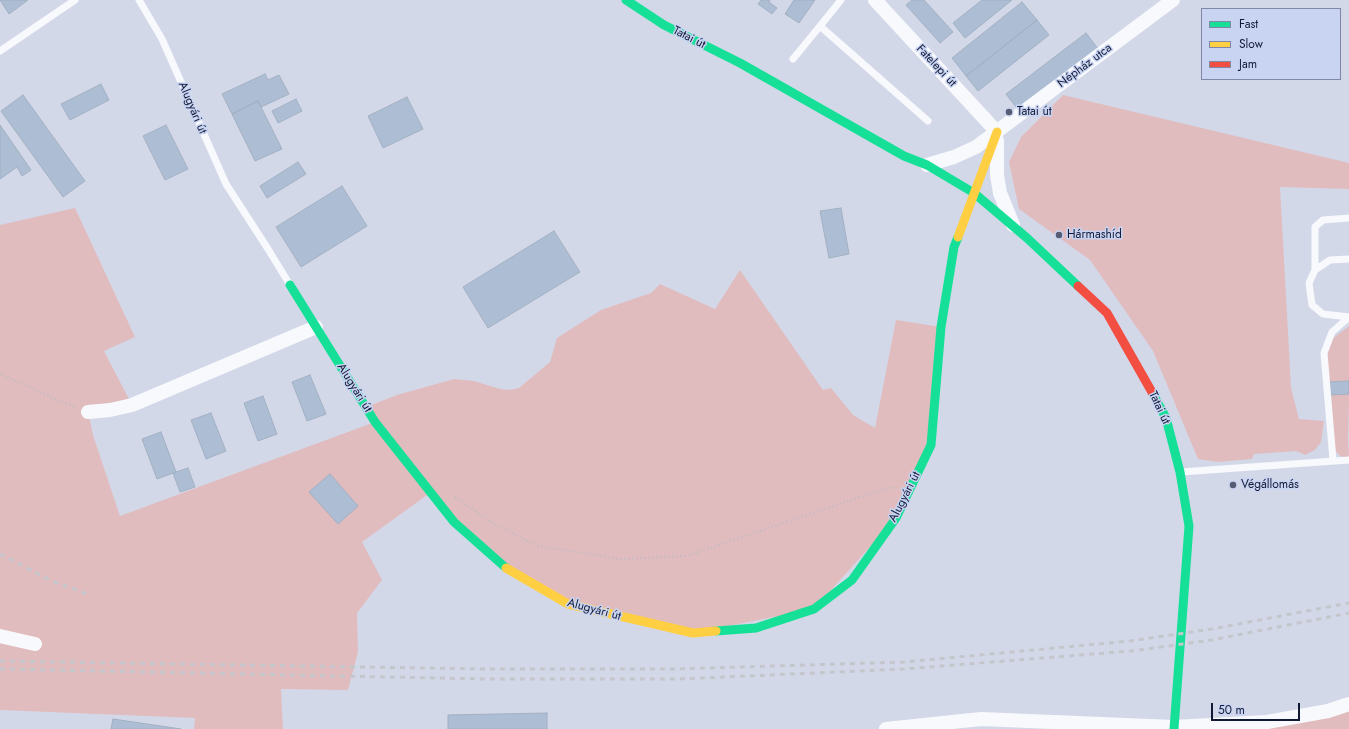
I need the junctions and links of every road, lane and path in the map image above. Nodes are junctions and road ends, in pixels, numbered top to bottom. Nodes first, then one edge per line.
1 (75, 0) edge
2 (139, 0) edge
3 (626, 0) edge
4 (841, 0) edge
5 (875, 0) edge
6 (1173, 0) edge
7 (820, 26) junction
8 (0, 51) edge
9 (793, 59) dead end
10 (928, 120) dead end
11 (998, 132) junction
12 (927, 165) junction
13 (974, 193) junction
14 (1349, 218) edge
15 (1014, 228) junction
16 (1349, 259) edge
17 (1315, 270) junction
18 (290, 285) joint
19 (1349, 317) edge
20 (316, 327) junction
21 (0, 374) edge
22 (88, 412) joint
23 (1333, 460) junction
24 (1349, 460) edge
25 (1180, 472) junction
26 (913, 484) junction
27 (450, 494) dead end
28 (0, 636) edge
29 (35, 644) dead end
30 (1349, 704) edge
31 (1174, 728) edge
32 (886, 729) edge

1 - 8 lane
2 - 18 lane, Alugyári út
3 - 12 street, Tatai út
4 - 7 lane
5 - 11 street, Fatelepi út
6 - 11 street, Népház utca
7 - 9 lane
7 - 10 lane
11 - 12 street, Népház utca
11 - 13 street
11 - 15 street
12 - 13 street, Tatai út
13 - 15 street, Tatai út
13 - 26 street, Alugyári út
14 - 17 lane
15 - 25 street, Tatai út
16 - 17 lane
17 - 19 lane
18 - 20 street, Alugyári út
19 - 23 lane
20 - 22 street
20 - 26 street, Alugyári út
21 - 22 path
23 - 24 lane
23 - 25 lane
25 - 31 street, Tatai út
26 - 27 path
28 - 29 street
30 - 31 street
31 - 32 street

